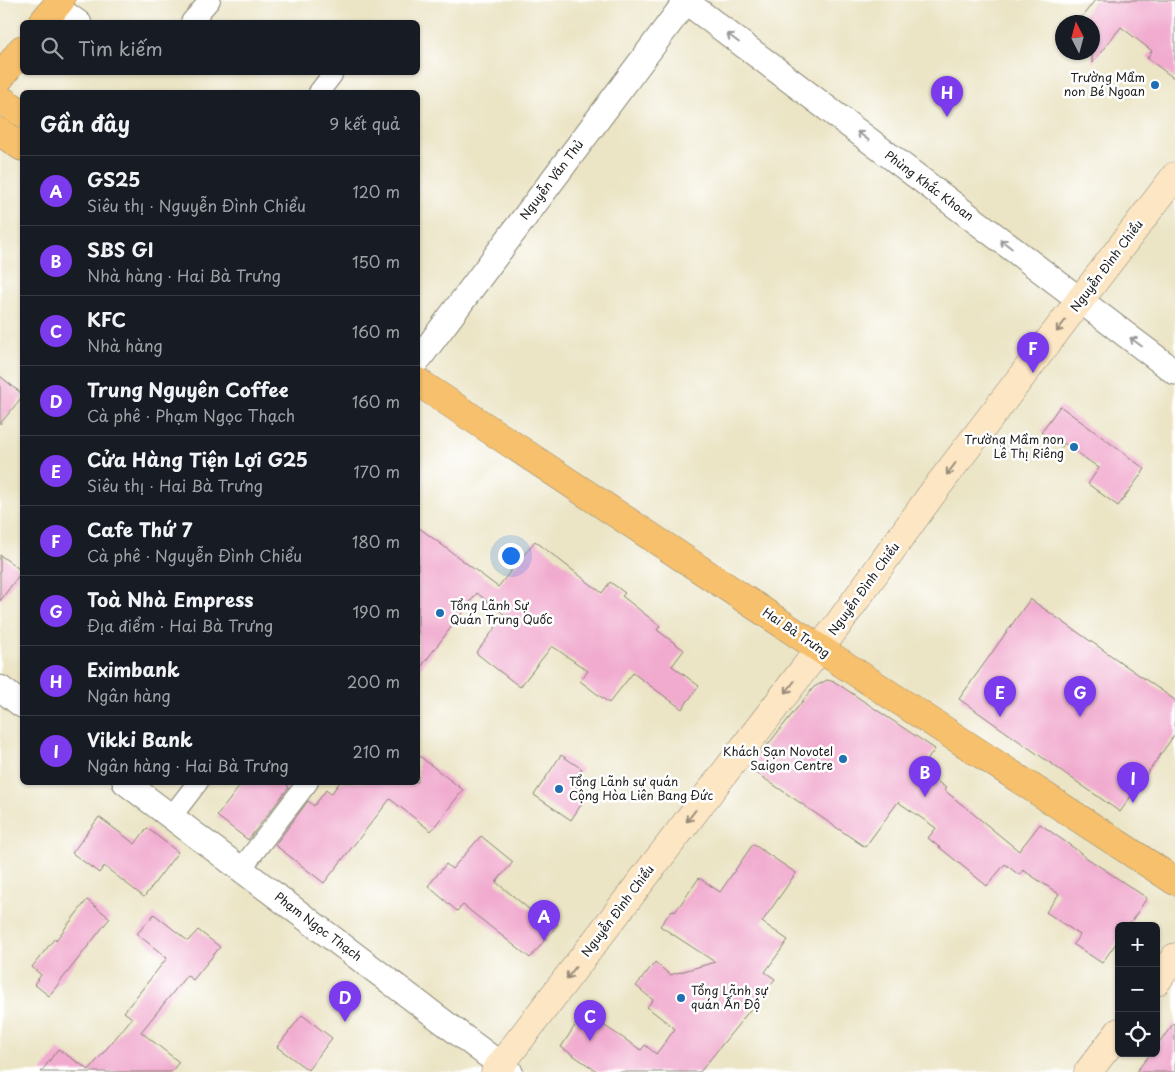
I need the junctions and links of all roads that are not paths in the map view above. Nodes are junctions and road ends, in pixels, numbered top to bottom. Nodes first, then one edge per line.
1 (210, 0) edge
2 (686, 0) edge
3 (54, 9) edge
4 (77, 20) edge
5 (193, 20) edge
6 (20, 52) edge
7 (332, 75) dead end
8 (0, 78) edge
9 (321, 90) edge
10 (0, 99) edge
11 (20, 112) edge
12 (0, 132) edge
13 (20, 146) edge
14 (1175, 176) edge
15 (1081, 300) junction
16 (420, 357) edge
17 (1175, 372) edge
18 (420, 383) edge
19 (820, 649) junction
20 (0, 688) edge
21 (20, 703) edge
22 (129, 785) edge
23 (196, 785) edge
24 (306, 785) edge
25 (171, 817) junction
26 (240, 869) junction
27 (1175, 881) edge
28 (1175, 958) edge
29 (1160, 977) edge
30 (1115, 1037) edge
31 (502, 1070) edge
32 (1088, 1072) edge

1 - 5 street
15 -> 2 street, Phùng Khắc Khoan
2 - 16 street, Nguyễn Văn Thủ
3 - 4 street
6 - 8 main road
7 - 9 street
10 - 11 main road
12 - 13 main road
14 - 15 main road, Nguyễn Đình Chiểu
17 -> 15 street, Phùng Khắc Khoan
15 -> 19 main road, Nguyễn Đình Chiểu
18 - 19 main road, Hai Bà Trưng
19 - 27 main road, Hai Bà Trưng
19 -> 31 main road, Nguyễn Đình Chiểu
20 - 21 street
22 - 25 street, Phạm Ngọc Thạch
23 - 25 street
24 - 26 street
25 - 26 street, Phạm Ngọc Thạch
26 - 31 street, Phạm Ngọc Thạch
28 - 29 main road
30 - 32 main road

